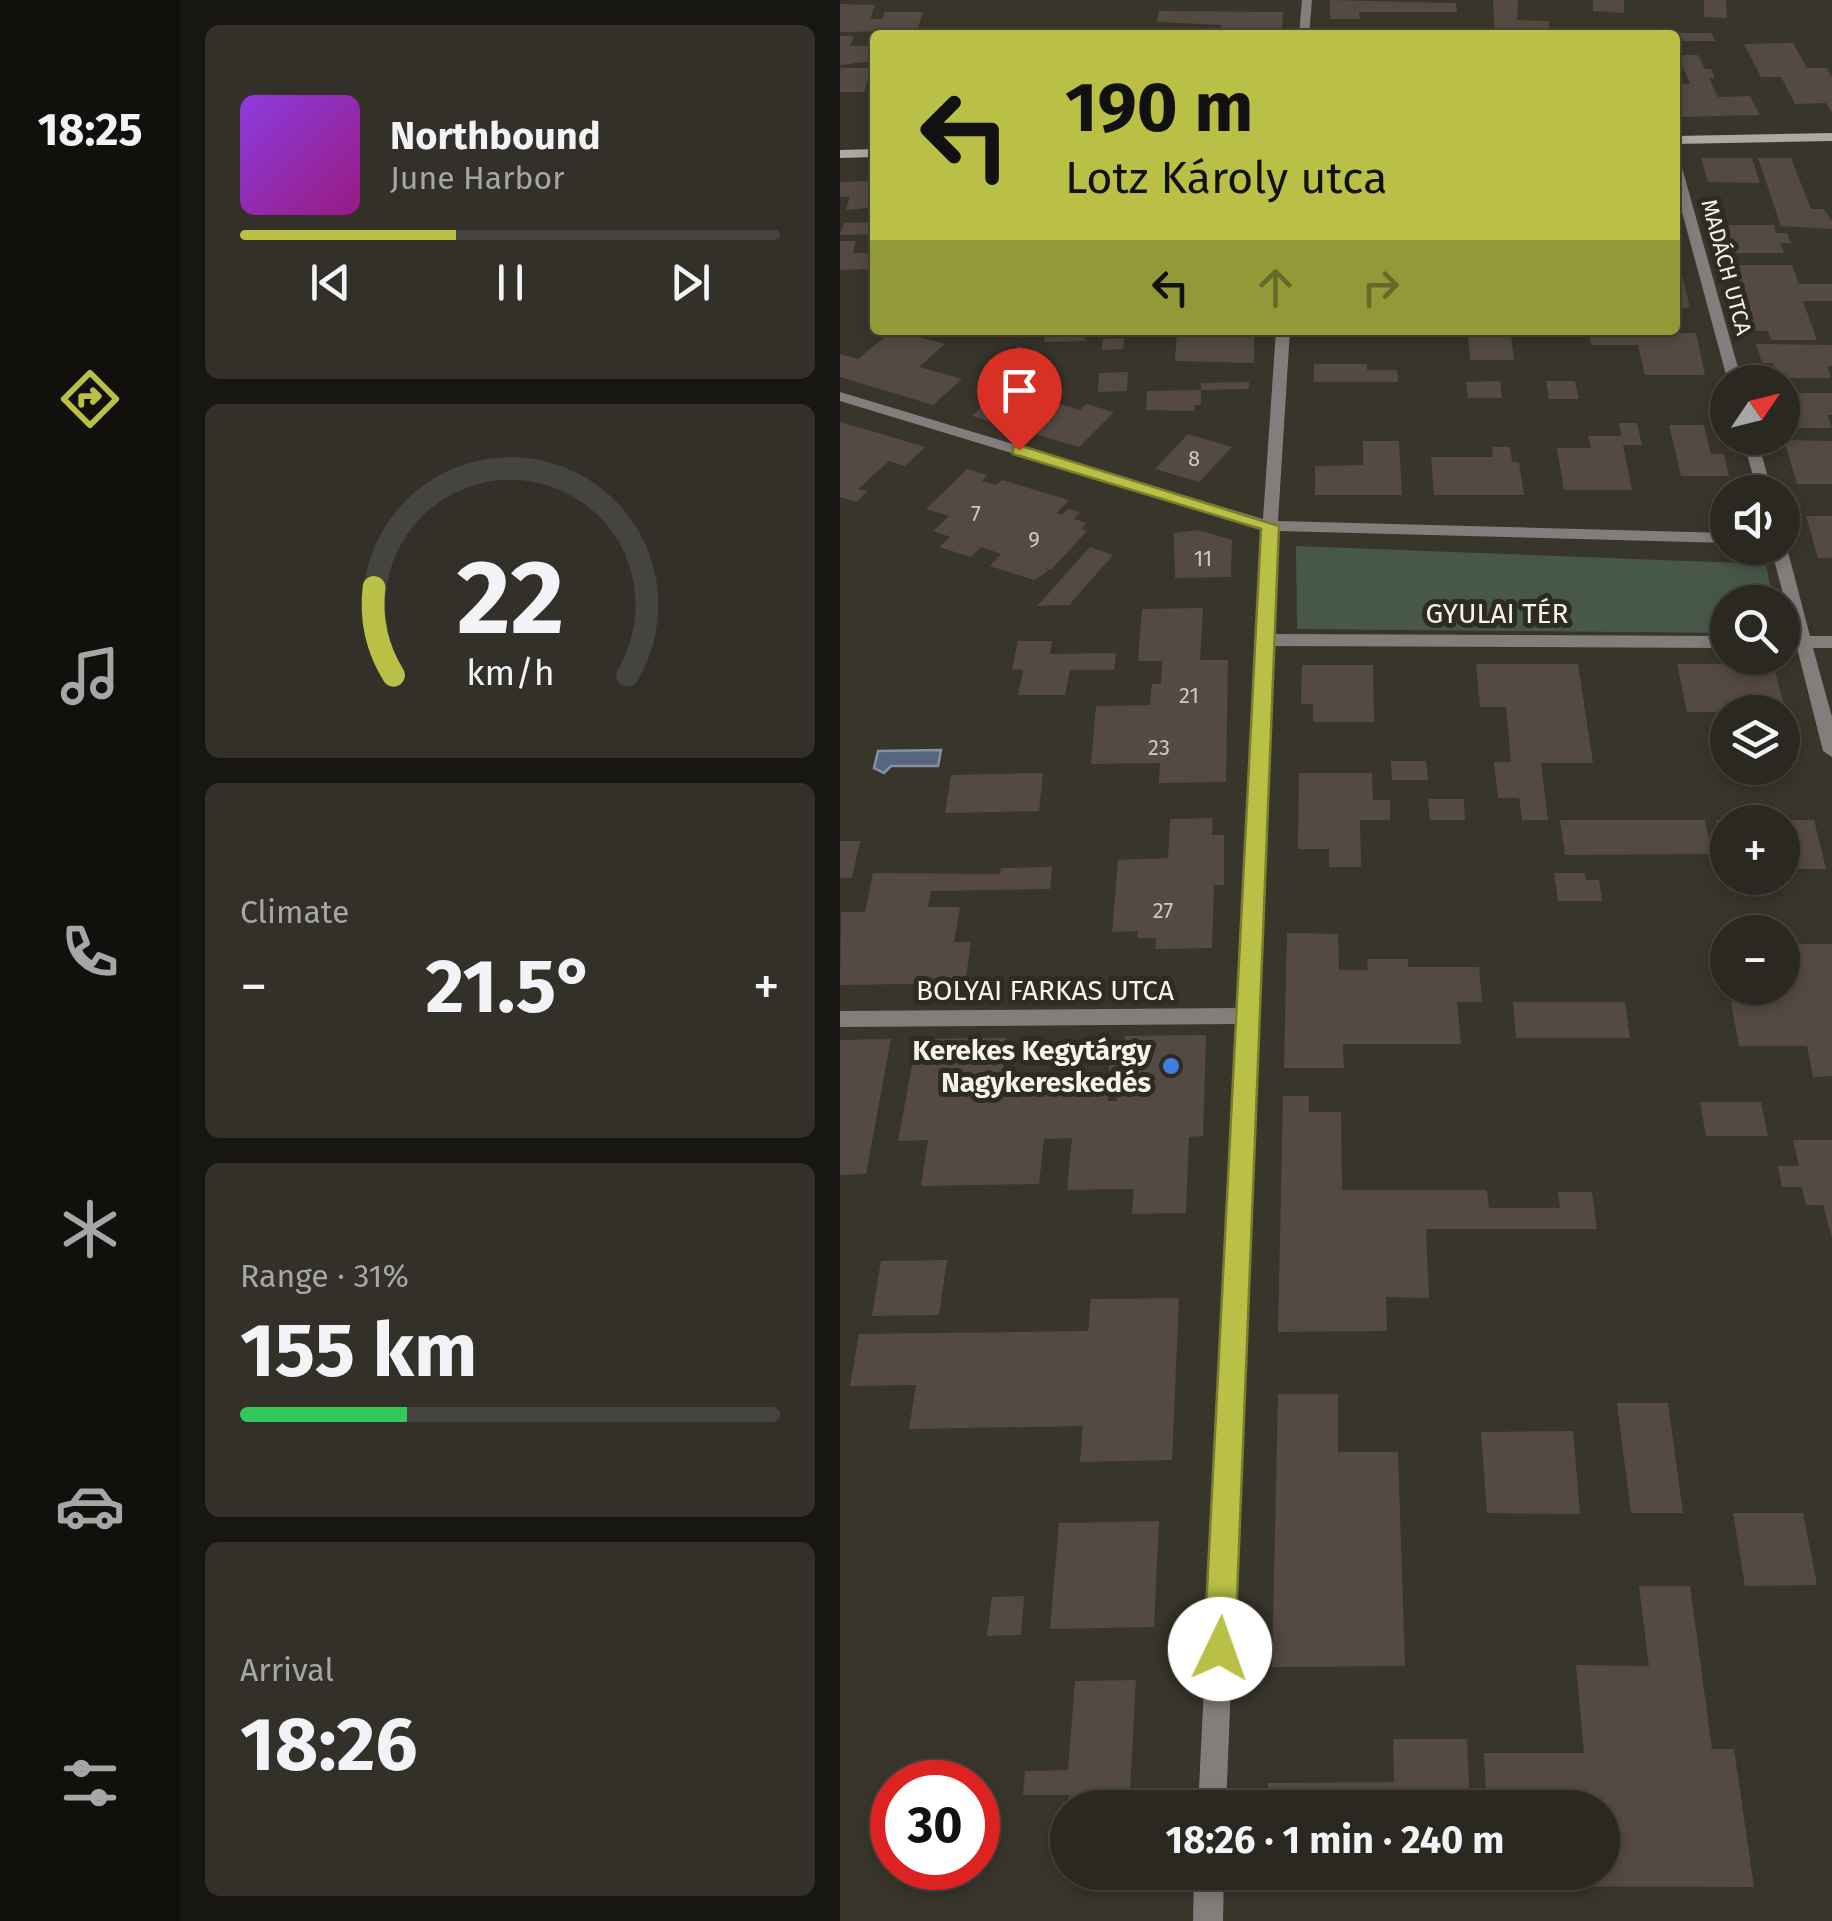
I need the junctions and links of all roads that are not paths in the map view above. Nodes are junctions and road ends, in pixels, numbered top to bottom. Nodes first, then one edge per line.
1 (1307, 0) edge
2 (1304, 30) edge
3 (1832, 137) edge
4 (1680, 140) edge
5 (870, 153) edge
6 (840, 154) edge
7 (1680, 182) edge
8 (1283, 335) edge
9 (1729, 365) edge
10 (840, 396) edge
11 (1270, 526) junction
12 (1710, 538) edge
13 (1784, 565) edge
14 (1266, 640) junction
15 (1710, 642) edge
16 (1800, 642) edge
17 (1804, 642) junction
18 (1832, 642) edge
19 (1832, 751) edge
20 (1250, 1016) junction
21 (840, 1019) edge
22 (1213, 1790) edge
23 (1208, 1890) edge
24 (1208, 1921) edge

1 - 2 street
3 - 4 street
5 - 6 street
7 - 9 street, MADÁCH UTCA
8 - 11 street
10 - 11 street
11 - 12 street
11 - 14 street
13 - 17 street
14 - 15 street, GYULAI TÉR
14 - 20 street
16 - 17 street
17 - 18 street
17 - 19 street
20 - 21 street, BOLYAI FARKAS UTCA
20 - 22 street
23 - 24 street

